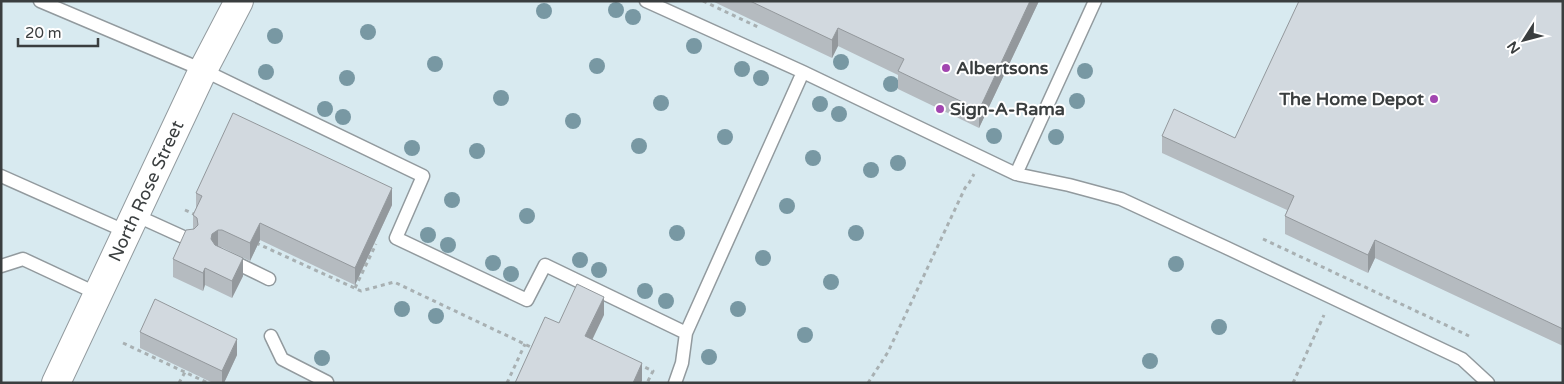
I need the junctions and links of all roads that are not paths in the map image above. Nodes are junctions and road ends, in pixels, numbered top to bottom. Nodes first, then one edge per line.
1 (40, 1) edge
2 (239, 1) edge
3 (646, 1) edge
4 (1096, 1) edge
5 (203, 70) junction
6 (803, 72) junction
7 (1016, 174) junction
8 (1, 176) edge
9 (131, 223) junction
10 (190, 240) edge
11 (219, 255) edge
12 (1, 266) edge
13 (269, 279) dead end
14 (98, 294) junction
15 (686, 333) junction
16 (271, 336) dead end
17 (327, 382) edge
18 (56, 383) edge
19 (675, 383) edge
20 (1488, 383) edge

1 - 5 lane
2 - 5 street, North Rose Street
3 - 6 lane
4 - 7 lane
5 - 9 street, North Rose Street
5 - 15 lane
6 - 7 lane
6 - 15 lane
7 - 20 lane
8 - 9 lane
9 - 10 lane
9 - 14 street, North Rose Street
11 - 13 lane
12 - 14 lane
14 - 18 street, North Rose Street
15 - 19 lane
16 - 17 lane

